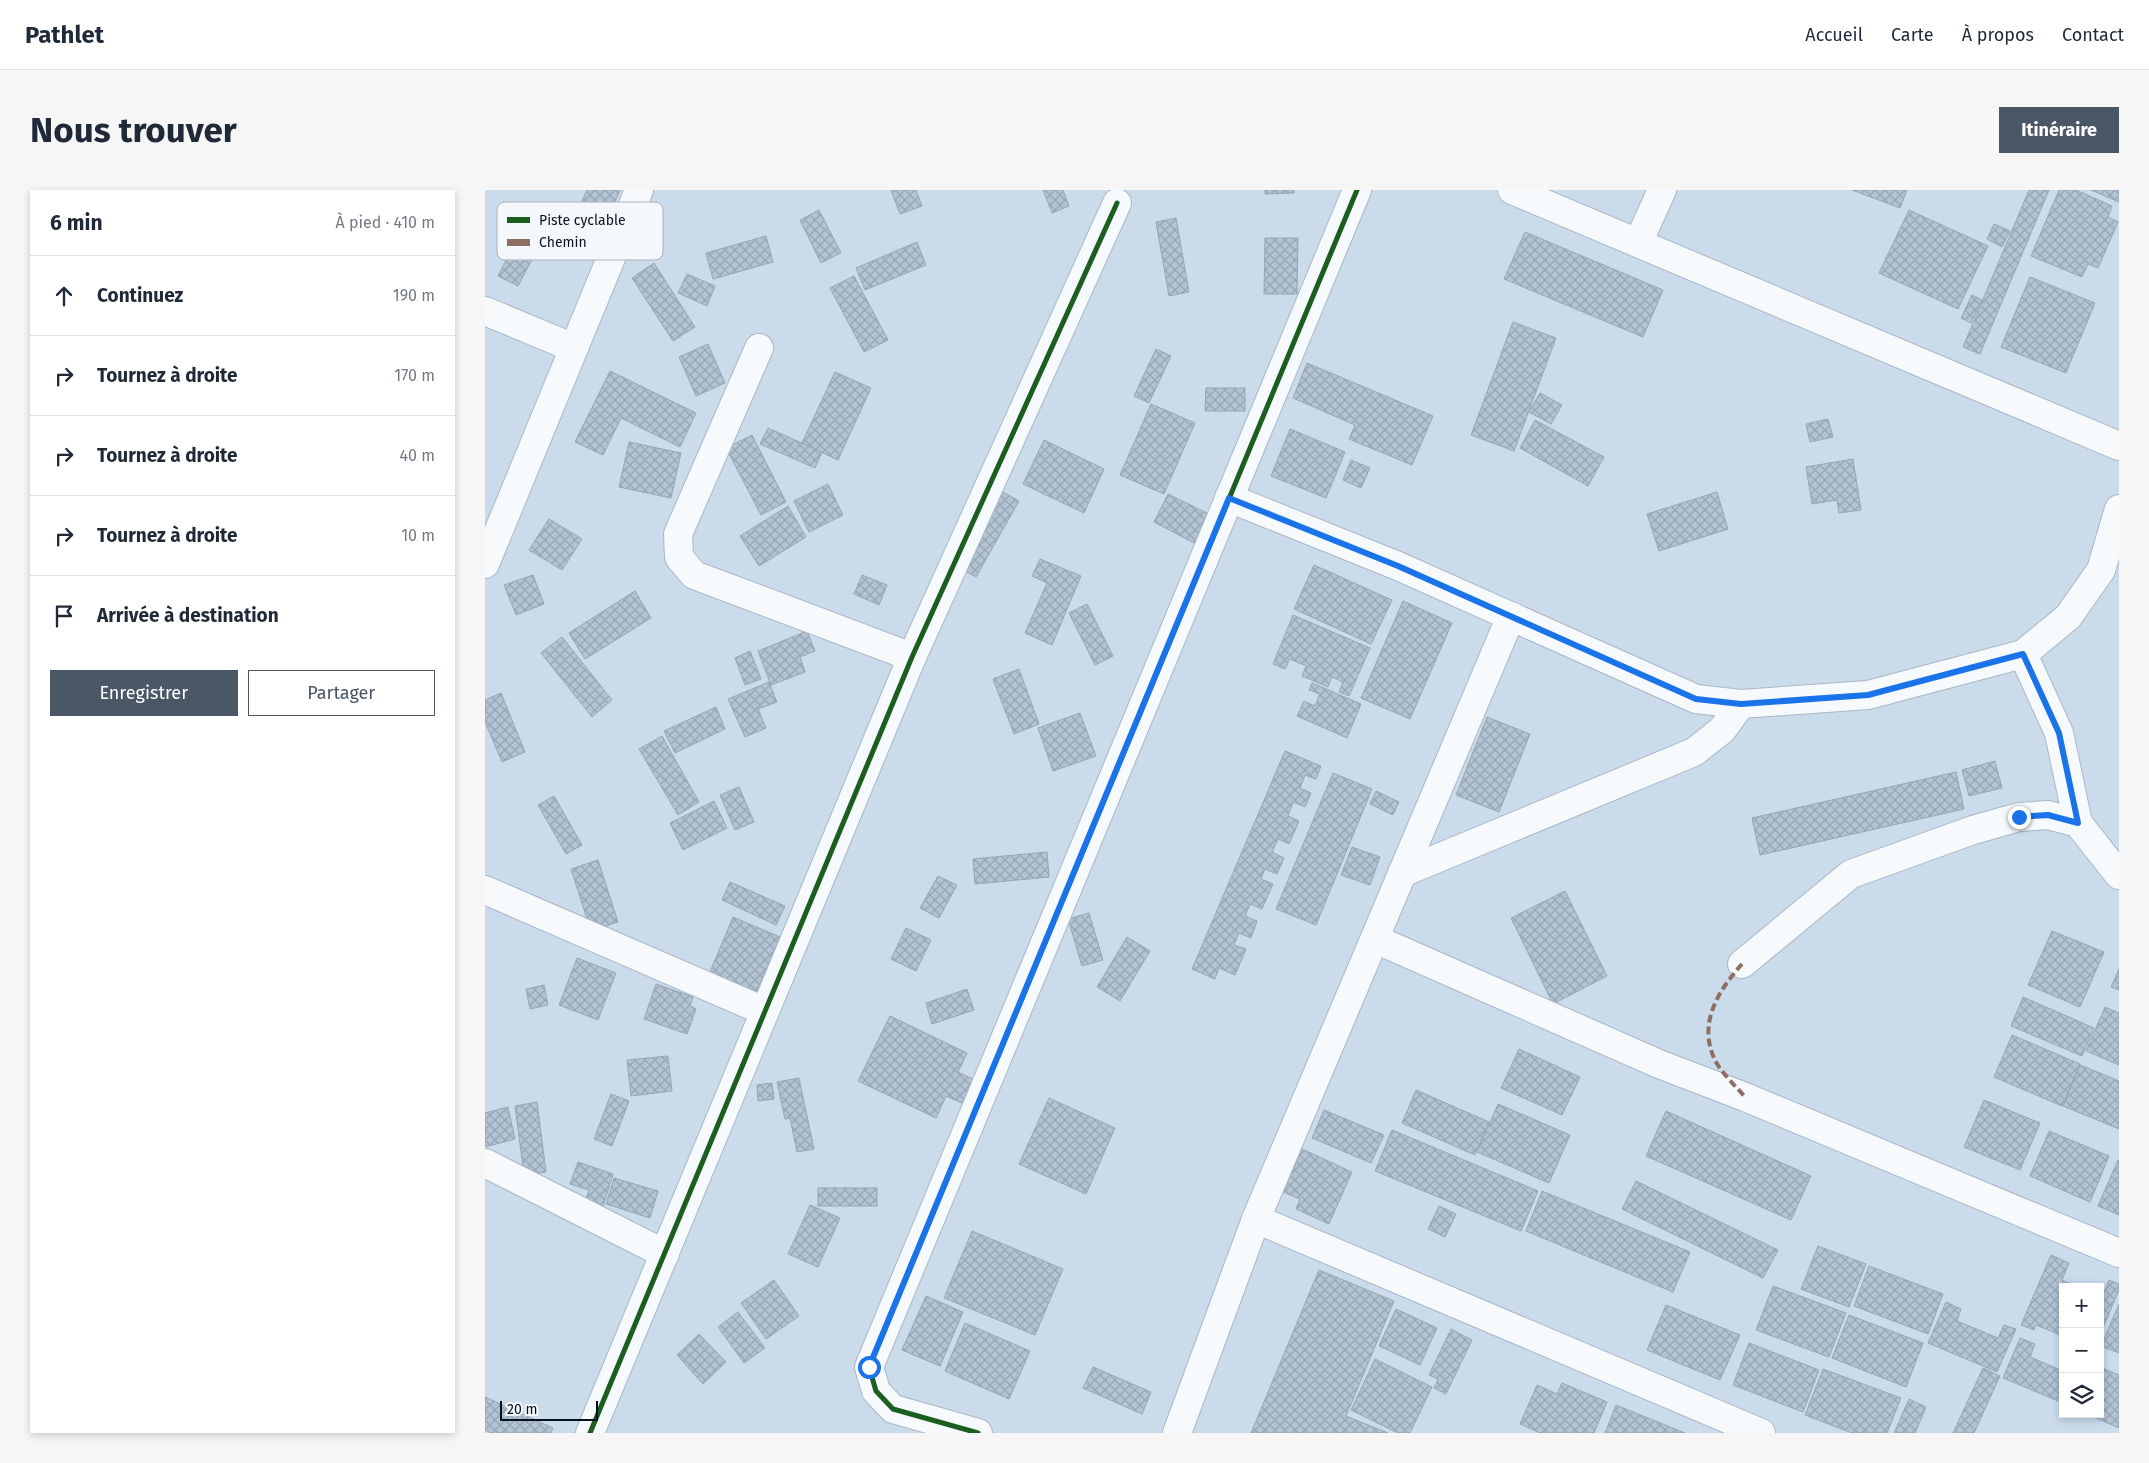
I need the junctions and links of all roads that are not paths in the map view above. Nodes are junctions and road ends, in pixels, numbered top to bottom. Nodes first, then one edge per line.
1 (639, 190) edge
2 (1357, 190) edge
3 (1512, 190) edge
4 (1662, 190) edge
5 (634, 202) edge
6 (1117, 203) dead end
7 (1638, 243) junction
8 (610, 260) edge
9 (485, 311) edge
10 (574, 348) junction
11 (759, 348) dead end
12 (2119, 446) edge
13 (1229, 498) junction
14 (2119, 509) edge
15 (485, 564) edge
16 (1511, 616) junction
17 (2023, 654) junction
18 (912, 657) junction
19 (1741, 704) junction
20 (2078, 823) junction
21 (1402, 873) junction
22 (2119, 875) edge
23 (485, 890) edge
24 (1375, 939) junction
25 (1742, 964) dead end
26 (764, 1011) junction
27 (485, 1163) edge
28 (1256, 1219) junction
29 (2119, 1253) edge
30 (665, 1254) junction
31 (590, 1433) edge
32 (978, 1433) edge
33 (1177, 1433) edge
34 (1761, 1433) edge

1 - 5 street
2 - 13 street
3 - 7 street
4 - 7 street
6 - 18 street
7 - 12 street
8 - 10 street
9 - 10 street
10 - 15 street
11 - 18 street
13 - 16 street
13 - 32 street
14 - 17 street
16 - 19 street
16 - 21 street
17 - 19 street
17 - 20 street
18 - 26 street
19 - 21 street
20 - 22 street
20 - 25 street
21 - 24 street
23 - 26 street
24 - 28 street
24 - 29 street
26 - 30 street
27 - 30 street
28 - 33 street
28 - 34 street
30 - 31 street

